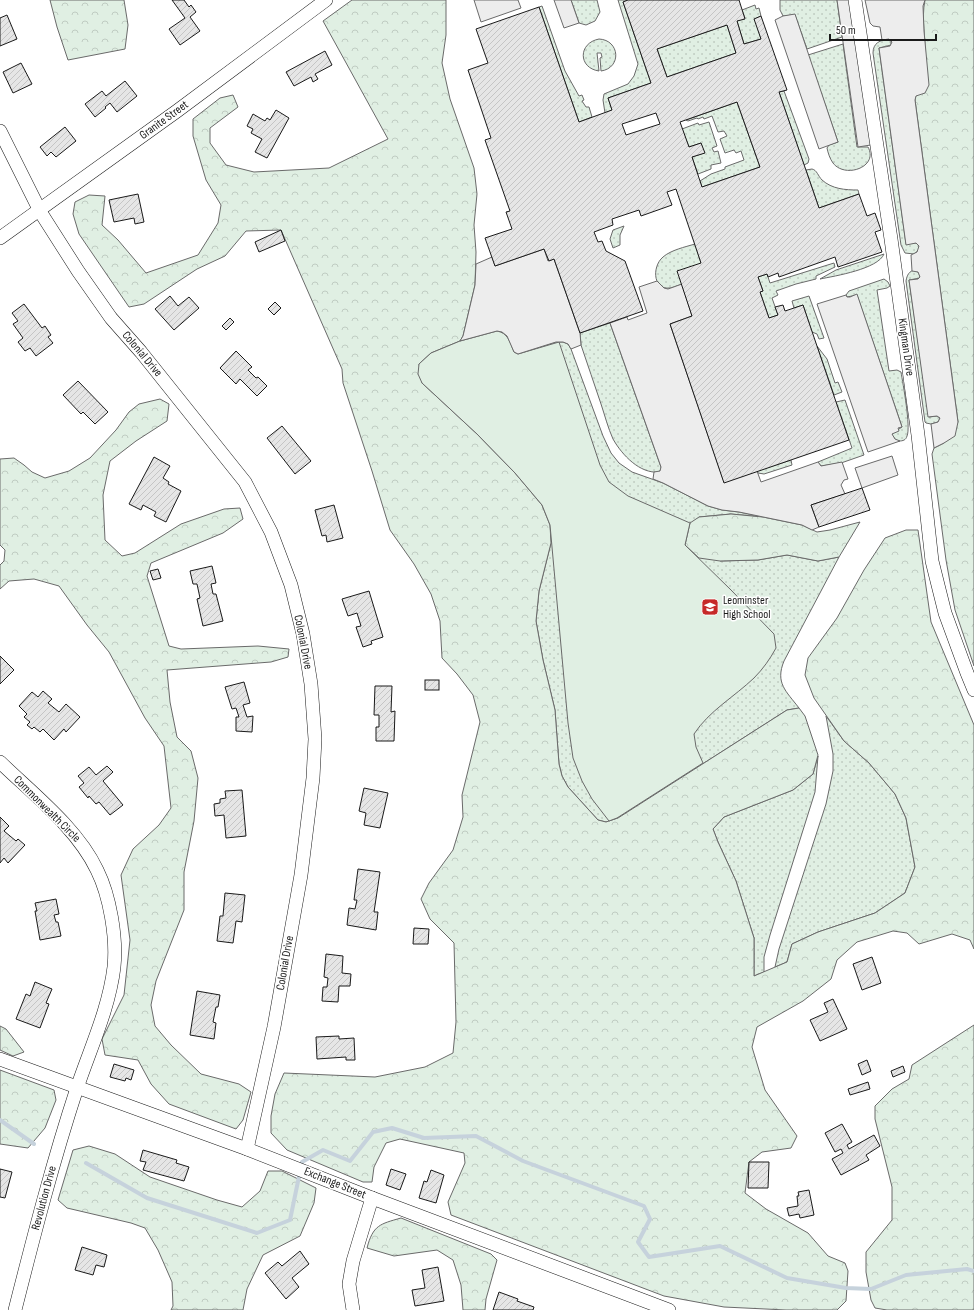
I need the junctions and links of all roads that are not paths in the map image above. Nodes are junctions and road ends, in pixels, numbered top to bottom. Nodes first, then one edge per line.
1 (326, 0) edge
2 (855, 0) edge
3 (0, 130) edge
4 (39, 209) junction
5 (0, 238) edge
6 (974, 690) edge
7 (0, 762) edge
8 (0, 1059) edge
9 (77, 1088) junction
10 (247, 1149) junction
11 (372, 1198) junction
12 (15, 1310) edge
13 (353, 1310) edge
14 (669, 1310) edge

1 - 4 street, Granite Street
2 - 6 street, Kingman Drive
3 - 4 street, Colonial Drive
4 - 5 street, Granite Street
4 - 10 street, Colonial Drive
7 - 9 street, Commonwealth Circle
8 - 9 street, Exchange Street
9 - 10 street, Exchange Street
9 - 12 street, Revolution Drive
10 - 11 street, Exchange Street
11 - 13 street
11 - 14 street, Exchange Street

